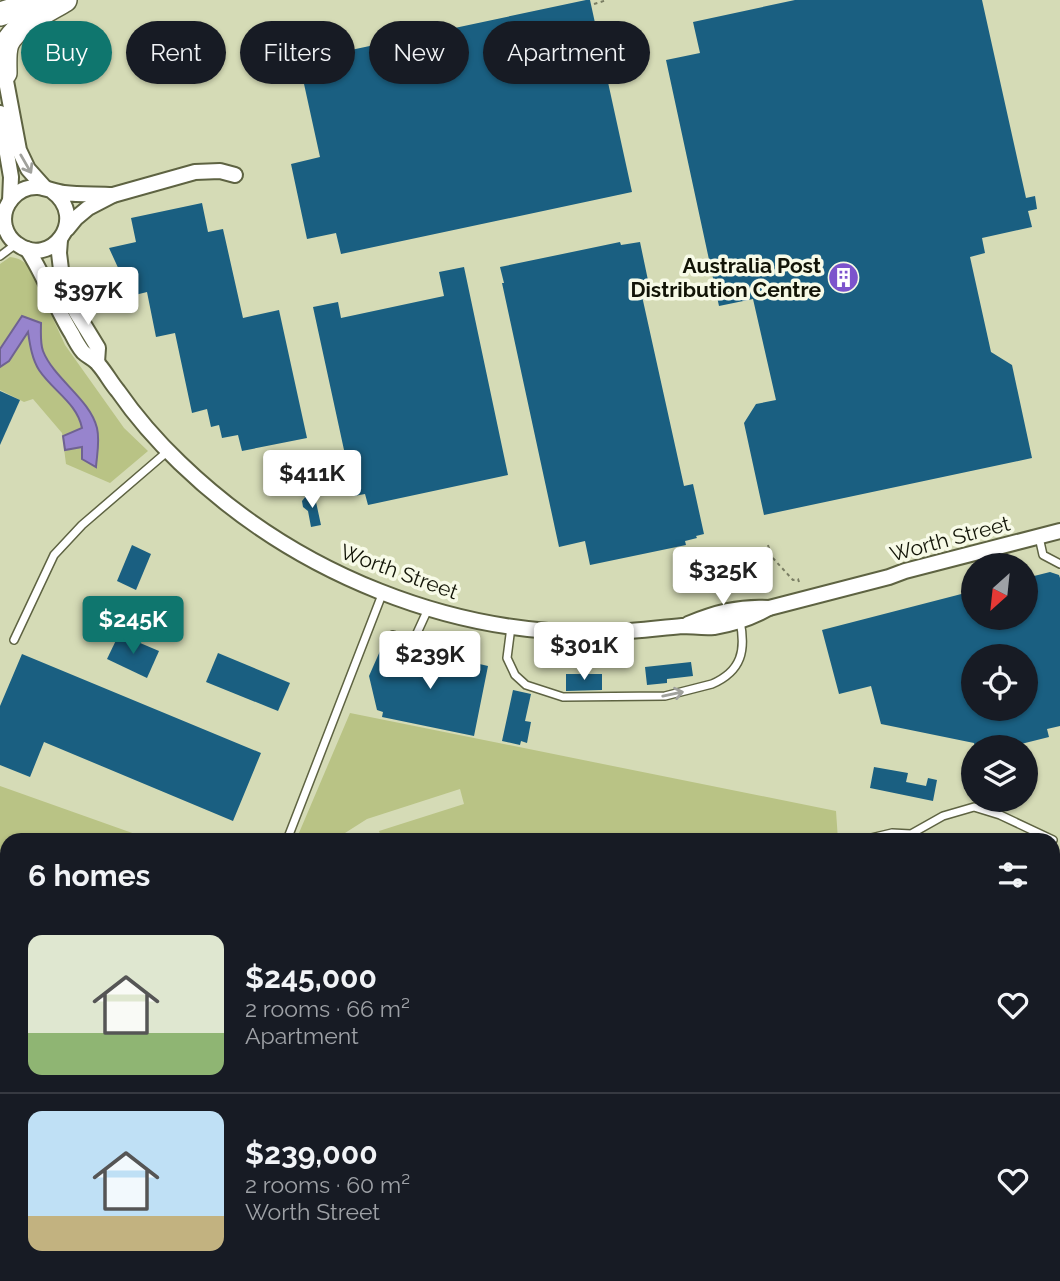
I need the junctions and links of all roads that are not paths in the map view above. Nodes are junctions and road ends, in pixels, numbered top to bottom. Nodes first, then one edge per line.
1 (45, 0) edge
2 (65, 0) edge
3 (0, 14) edge
4 (3, 62) edge
5 (0, 113) edge
6 (235, 175) dead end
7 (48, 190) junction
8 (113, 195) junction
9 (10, 201) junction
10 (3, 230) edge
11 (63, 234) junction
12 (22, 247) junction
13 (0, 256) edge
14 (97, 362) junction
15 (168, 452) junction
16 (1060, 531) edge
17 (1039, 537) junction
18 (1060, 564) edge
19 (383, 592) junction
20 (769, 608) junction
21 (428, 609) junction
22 (740, 621) junction
23 (511, 626) junction
24 (684, 626) junction
25 (15, 640) dead end
26 (390, 642) dead end
27 (412, 644) junction
28 (446, 651) dead end
29 (405, 660) dead end
30 (290, 833) edge
31 (913, 833) edge
32 (1038, 833) edge

1 - 3 highway
2 - 4 highway
4 -> 7 street
5 - 9 street
6 - 8 street
7 - 8 street
7 - 9 street
7 - 11 street
8 - 11 street
9 - 10 street
10 - 12 street
11 - 12 street
11 - 14 street, Worth Street
12 - 13 lane
12 - 14 street, Worth Street
14 - 15 street, Worth Street
15 - 19 street, Worth Street
15 - 25 lane
16 - 17 street, Worth Street
17 - 18 lane
17 - 20 street, Worth Street
19 - 21 street, Worth Street
19 - 30 lane
20 - 22 street, Worth Street
20 - 24 street, Worth Street
21 - 23 street, Worth Street
21 - 27 lane
23 -> 22 lane
22 - 24 street, Worth Street
23 - 24 street, Worth Street
26 - 27 lane
27 - 28 lane
27 - 29 lane
31 - 32 lane

